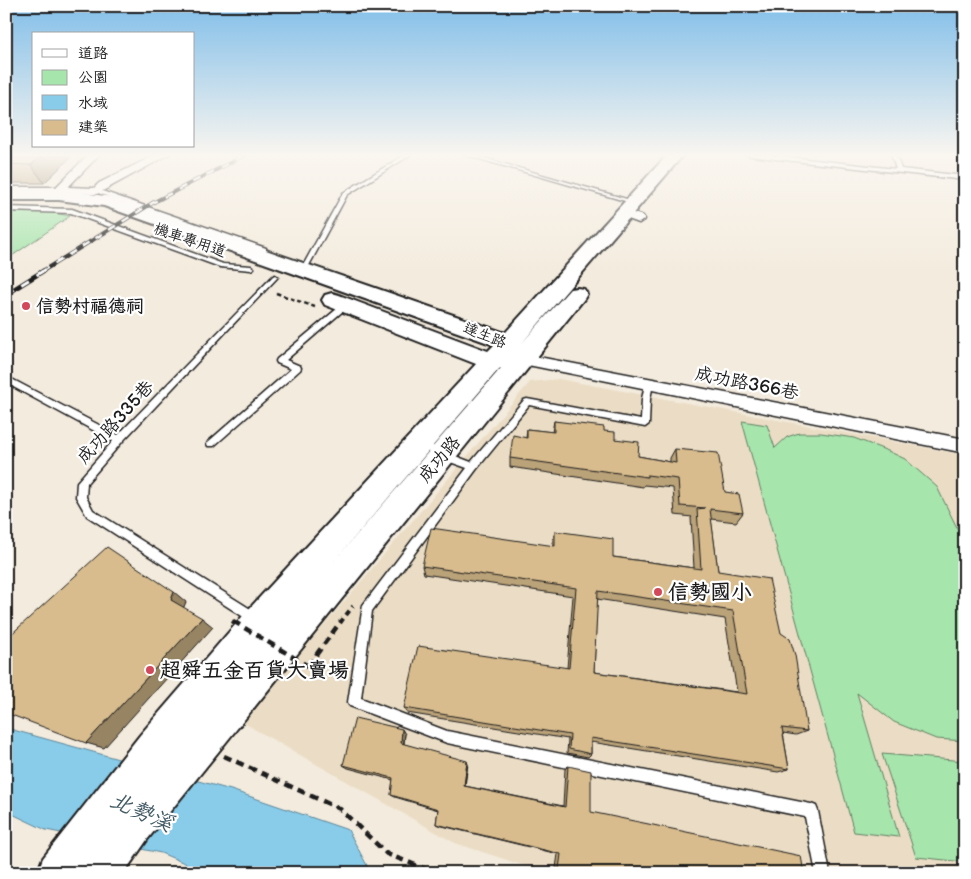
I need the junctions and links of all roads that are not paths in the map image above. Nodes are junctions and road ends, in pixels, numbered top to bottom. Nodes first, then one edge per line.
1 (60, 195) edge
2 (111, 195) edge
3 (345, 195) edge
4 (583, 195) edge
5 (645, 195) edge
6 (650, 195) edge
7 (6, 202) edge
8 (6, 209) edge
9 (632, 212) junction
10 (257, 263) junction
11 (303, 271) junction
12 (275, 277) junction
13 (346, 305) junction
14 (508, 354) junction
15 (6, 379) edge
16 (649, 384) junction
17 (119, 440) junction
18 (211, 444) dead end
19 (965, 446) edge
20 (431, 449) junction
21 (473, 466) junction
22 (274, 631) junction
23 (178, 752) junction
24 (58, 873) edge
25 (99, 873) edge
26 (823, 873) edge

1 - 10 street, 達生路
2 - 10 lane, 機車專用道
3 - 11 lane
4 - 9 lane
5 - 9 street, 成功路
6 - 9 street, 成功路
7 - 10 street, 達生路
8 - 10 lane, 機車專用道
9 - 14 street, 成功路
10 - 11 street, 達生路
10 - 12 street, 達生路
11 - 14 street, 達生路
12 - 13 street, 達生路
12 - 17 lane, 成功路335巷
13 - 14 street, 達生路
13 - 18 lane
14 - 16 street, 成功路366巷
14 - 20 street, 成功路
15 - 17 lane
16 - 19 street, 成功路366巷
16 - 21 lane
17 - 22 lane, 成功路335巷
20 - 21 lane
20 - 22 street, 成功路
21 - 26 lane
22 - 23 street, 成功路
22 - 23 street, 成功路
23 - 24 street
23 - 25 street

